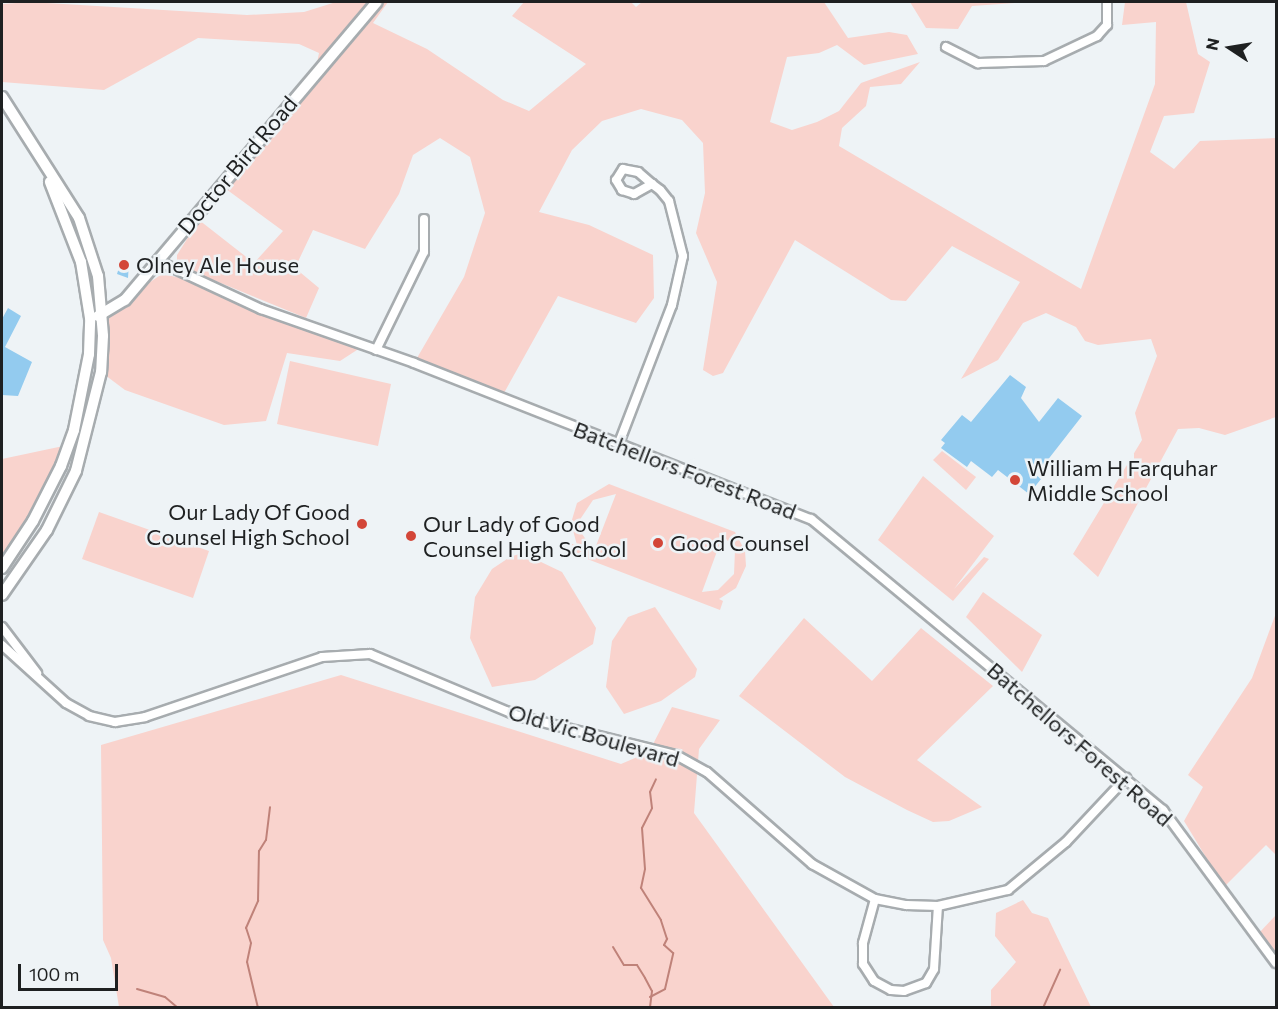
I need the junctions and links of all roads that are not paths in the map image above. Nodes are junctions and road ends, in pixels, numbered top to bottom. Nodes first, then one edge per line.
1 (377, 2) edge
2 (1107, 2) edge
3 (946, 47) dead end
4 (2, 98) edge
5 (35, 152) junction
6 (652, 184) dead end
7 (424, 219) dead end
8 (158, 261) junction
9 (103, 314) junction
10 (90, 318) junction
11 (376, 350) junction
12 (619, 443) junction
13 (2, 568) edge
14 (2, 595) edge
15 (2, 627) edge
16 (2, 645) edge
17 (41, 678) junction
18 (1126, 778) junction
19 (875, 899) junction
20 (938, 906) junction
21 (1276, 963) edge

1 - 8 main road, Doctor Bird Road
2 - 3 street
4 - 5 main road
5 - 9 main road
5 - 10 main road
6 - 12 street
7 - 11 street
8 - 9 main road, Doctor Bird Road
8 - 11 street, Batchellors Forest Road
9 - 10 main road, Doctor Bird Road
9 - 14 main road
10 - 13 main road
11 - 12 street, Batchellors Forest Road
12 - 18 street, Batchellors Forest Road
15 - 17 street, Old Vic Boulevard
16 - 17 street, Old Vic Boulevard
17 - 19 street, Old Vic Boulevard
18 - 20 street, Old Vic Boulevard
18 - 21 street, Batchellors Forest Road
19 - 20 street, Old Vic Boulevard
19 - 20 street

